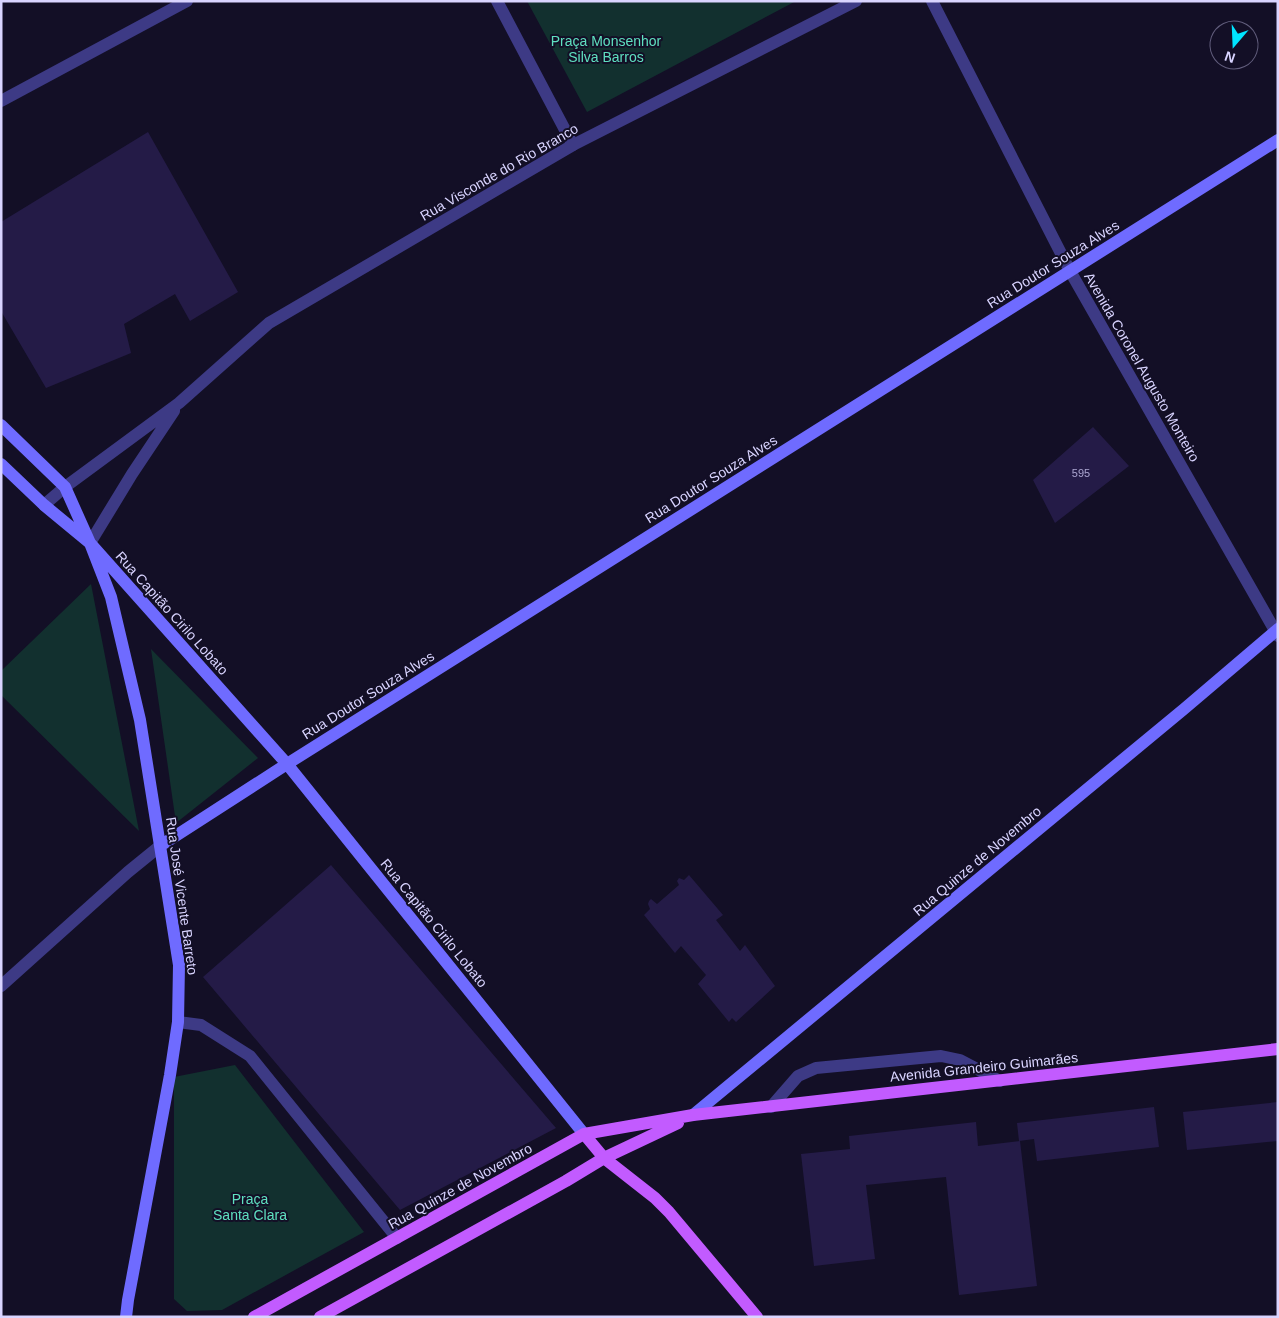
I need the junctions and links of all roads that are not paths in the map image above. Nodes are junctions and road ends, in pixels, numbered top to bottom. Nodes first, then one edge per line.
1 (187, 1) edge
2 (497, 1) edge
3 (856, 1) edge
4 (932, 1) edge
5 (1, 101) edge
6 (1278, 140) edge
7 (573, 145) junction
8 (1070, 271) junction
9 (180, 403) junction
10 (1, 425) edge
11 (1, 464) edge
12 (65, 487) junction
13 (44, 505) junction
14 (90, 543) junction
15 (1277, 632) edge
16 (287, 764) junction
17 (160, 846) junction
18 (1, 986) edge
19 (178, 1022) junction
20 (1278, 1049) edge
21 (1000, 1080) junction
22 (771, 1106) junction
23 (693, 1116) junction
24 (584, 1134) junction
25 (604, 1158) junction
26 (397, 1238) junction
27 (126, 1317) edge
28 (254, 1317) edge
29 (320, 1317) edge
30 (757, 1317) edge

1 - 5 street
2 - 7 street
3 - 7 street, Rua Visconde do Rio Branco
4 - 8 street, Avenida Coronel Augusto Monteiro
6 - 8 main road, Rua Doutor Souza Alves
7 - 9 street, Rua Visconde do Rio Branco
8 - 15 street, Avenida Coronel Augusto Monteiro
8 - 16 main road, Rua Doutor Souza Alves
9 - 12 street, Rua Visconde do Rio Branco
9 - 14 street, Rua Visconde do Rio Branco
10 - 12 main road
11 - 13 main road
12 - 13 street, Rua Visconde do Rio Branco
12 - 14 main road
13 - 14 main road
14 - 16 main road, Rua Capitão Cirilo Lobato
14 - 17 main road, Rua José Vicente Barreto
15 - 23 main road, Rua Quinze de Novembro
16 - 17 main road, Rua Doutor Souza Alves
16 - 24 main road, Rua Capitão Cirilo Lobato
17 - 18 street
17 - 19 main road, Rua José Vicente Barreto
19 - 26 street
19 - 27 main road, Rua José Vicente Barreto
20 - 21 main road, Avenida Grandeiro Guimarães
21 - 22 main road, Avenida Grandeiro Guimarães
21 - 22 street
22 - 23 main road, Avenida Grandeiro Guimarães
23 - 24 main road, Rua Quinze de Novembro
23 - 25 main road, Rua Quinze de Novembro
24 - 25 main road, Rua Capitão Cirilo Lobato
24 - 26 main road, Rua Quinze de Novembro
25 - 29 main road, Rua Quinze de Novembro
25 - 30 main road, Rua Capitão Cirilo Lobato
26 - 28 main road, Rua Quinze de Novembro

